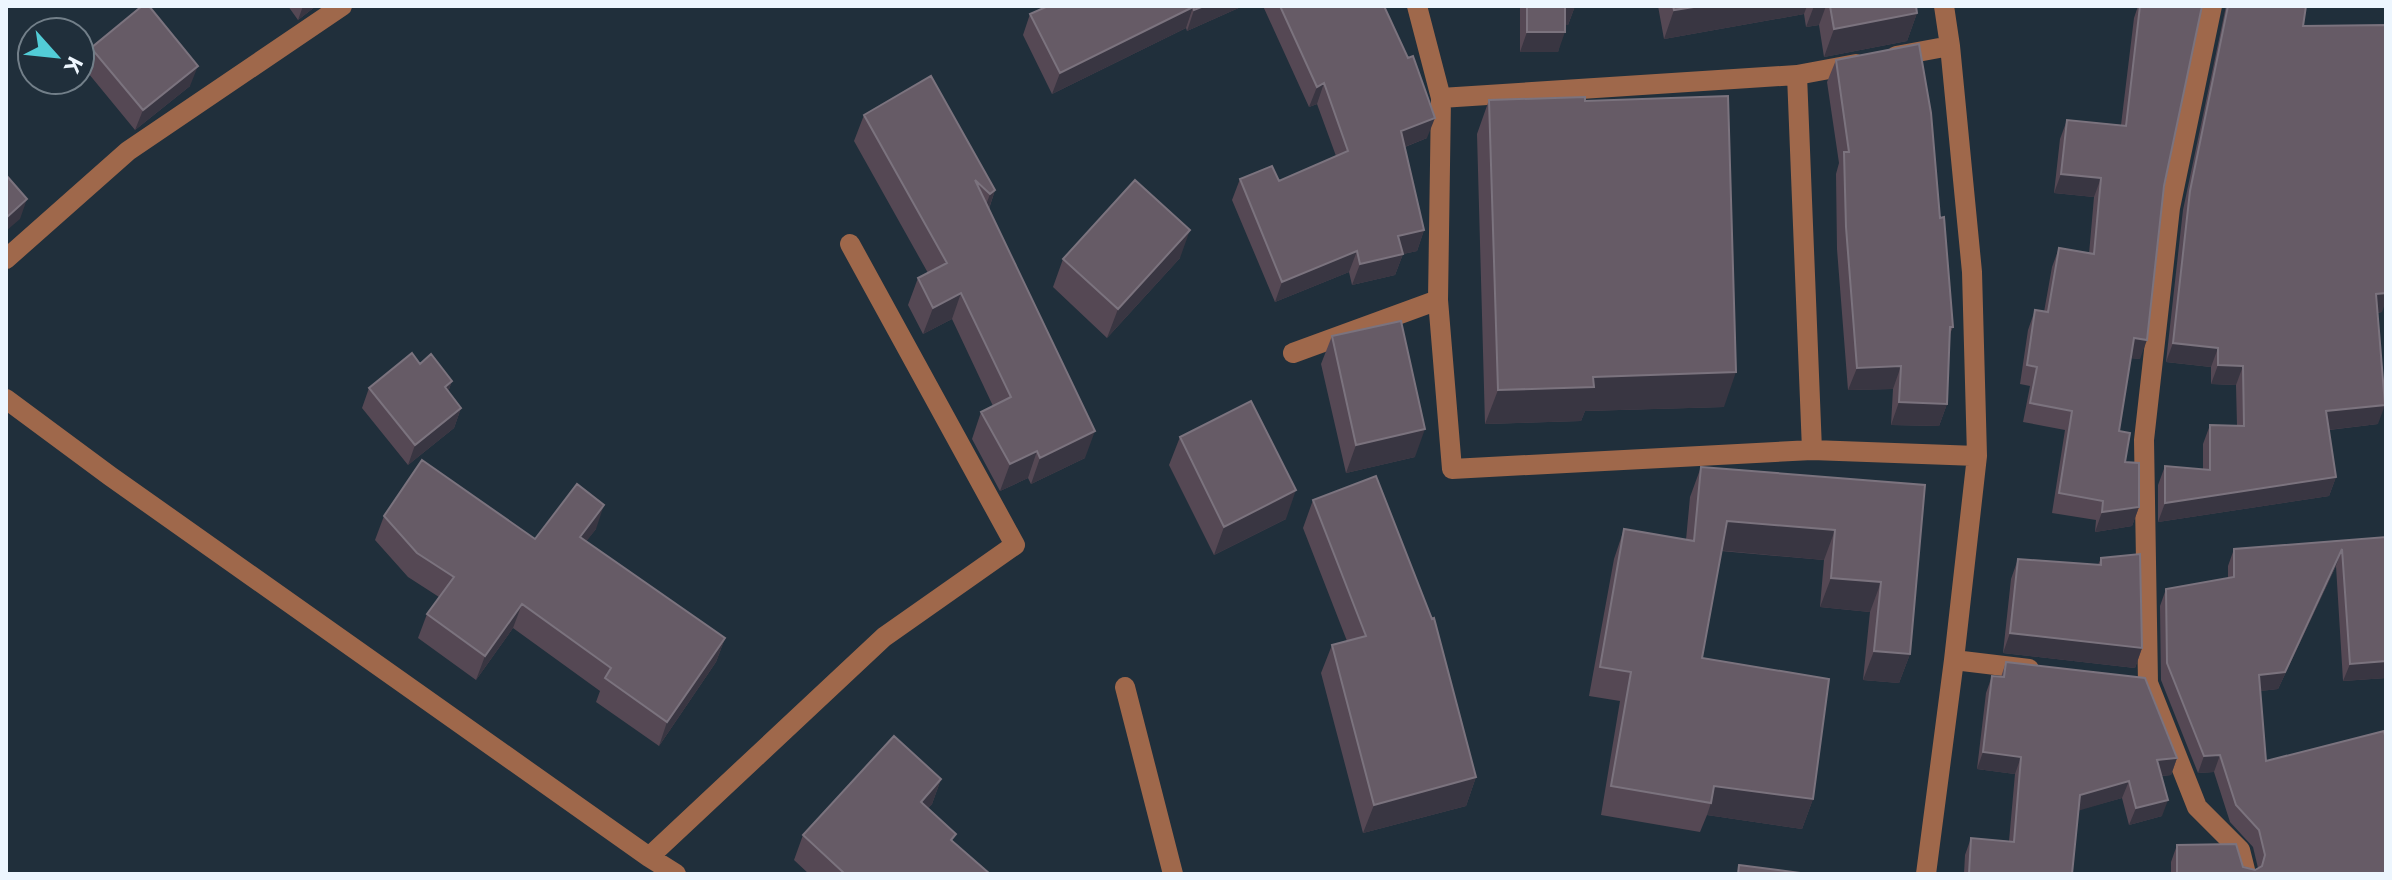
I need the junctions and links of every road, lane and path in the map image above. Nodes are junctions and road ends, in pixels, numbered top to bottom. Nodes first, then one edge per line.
1 (342, 6) edge
2 (1417, 6) edge
3 (1944, 6) edge
4 (2212, 6) edge
5 (1950, 46) junction
6 (1797, 75) junction
7 (1441, 98) junction
8 (850, 244) dead end
9 (6, 259) edge
10 (1438, 300) junction
11 (1293, 353) dead end
12 (6, 399) edge
13 (1812, 450) junction
14 (1977, 456) junction
15 (1954, 660) junction
16 (2043, 671) edge
17 (1125, 687) dead end
18 (649, 857) junction
19 (676, 874) edge
20 (1173, 874) edge
21 (1926, 874) edge
22 (2246, 874) edge

1 - 9 street
2 - 7 street
3 - 5 street
4 - 22 street
5 - 6 street
5 - 14 street
6 - 7 street
6 - 13 street
7 - 10 street
8 - 18 street
10 - 11 street
10 - 13 street
12 - 18 street
13 - 14 street
14 - 15 street
15 - 16 street
15 - 21 street
17 - 20 street
18 - 19 street

